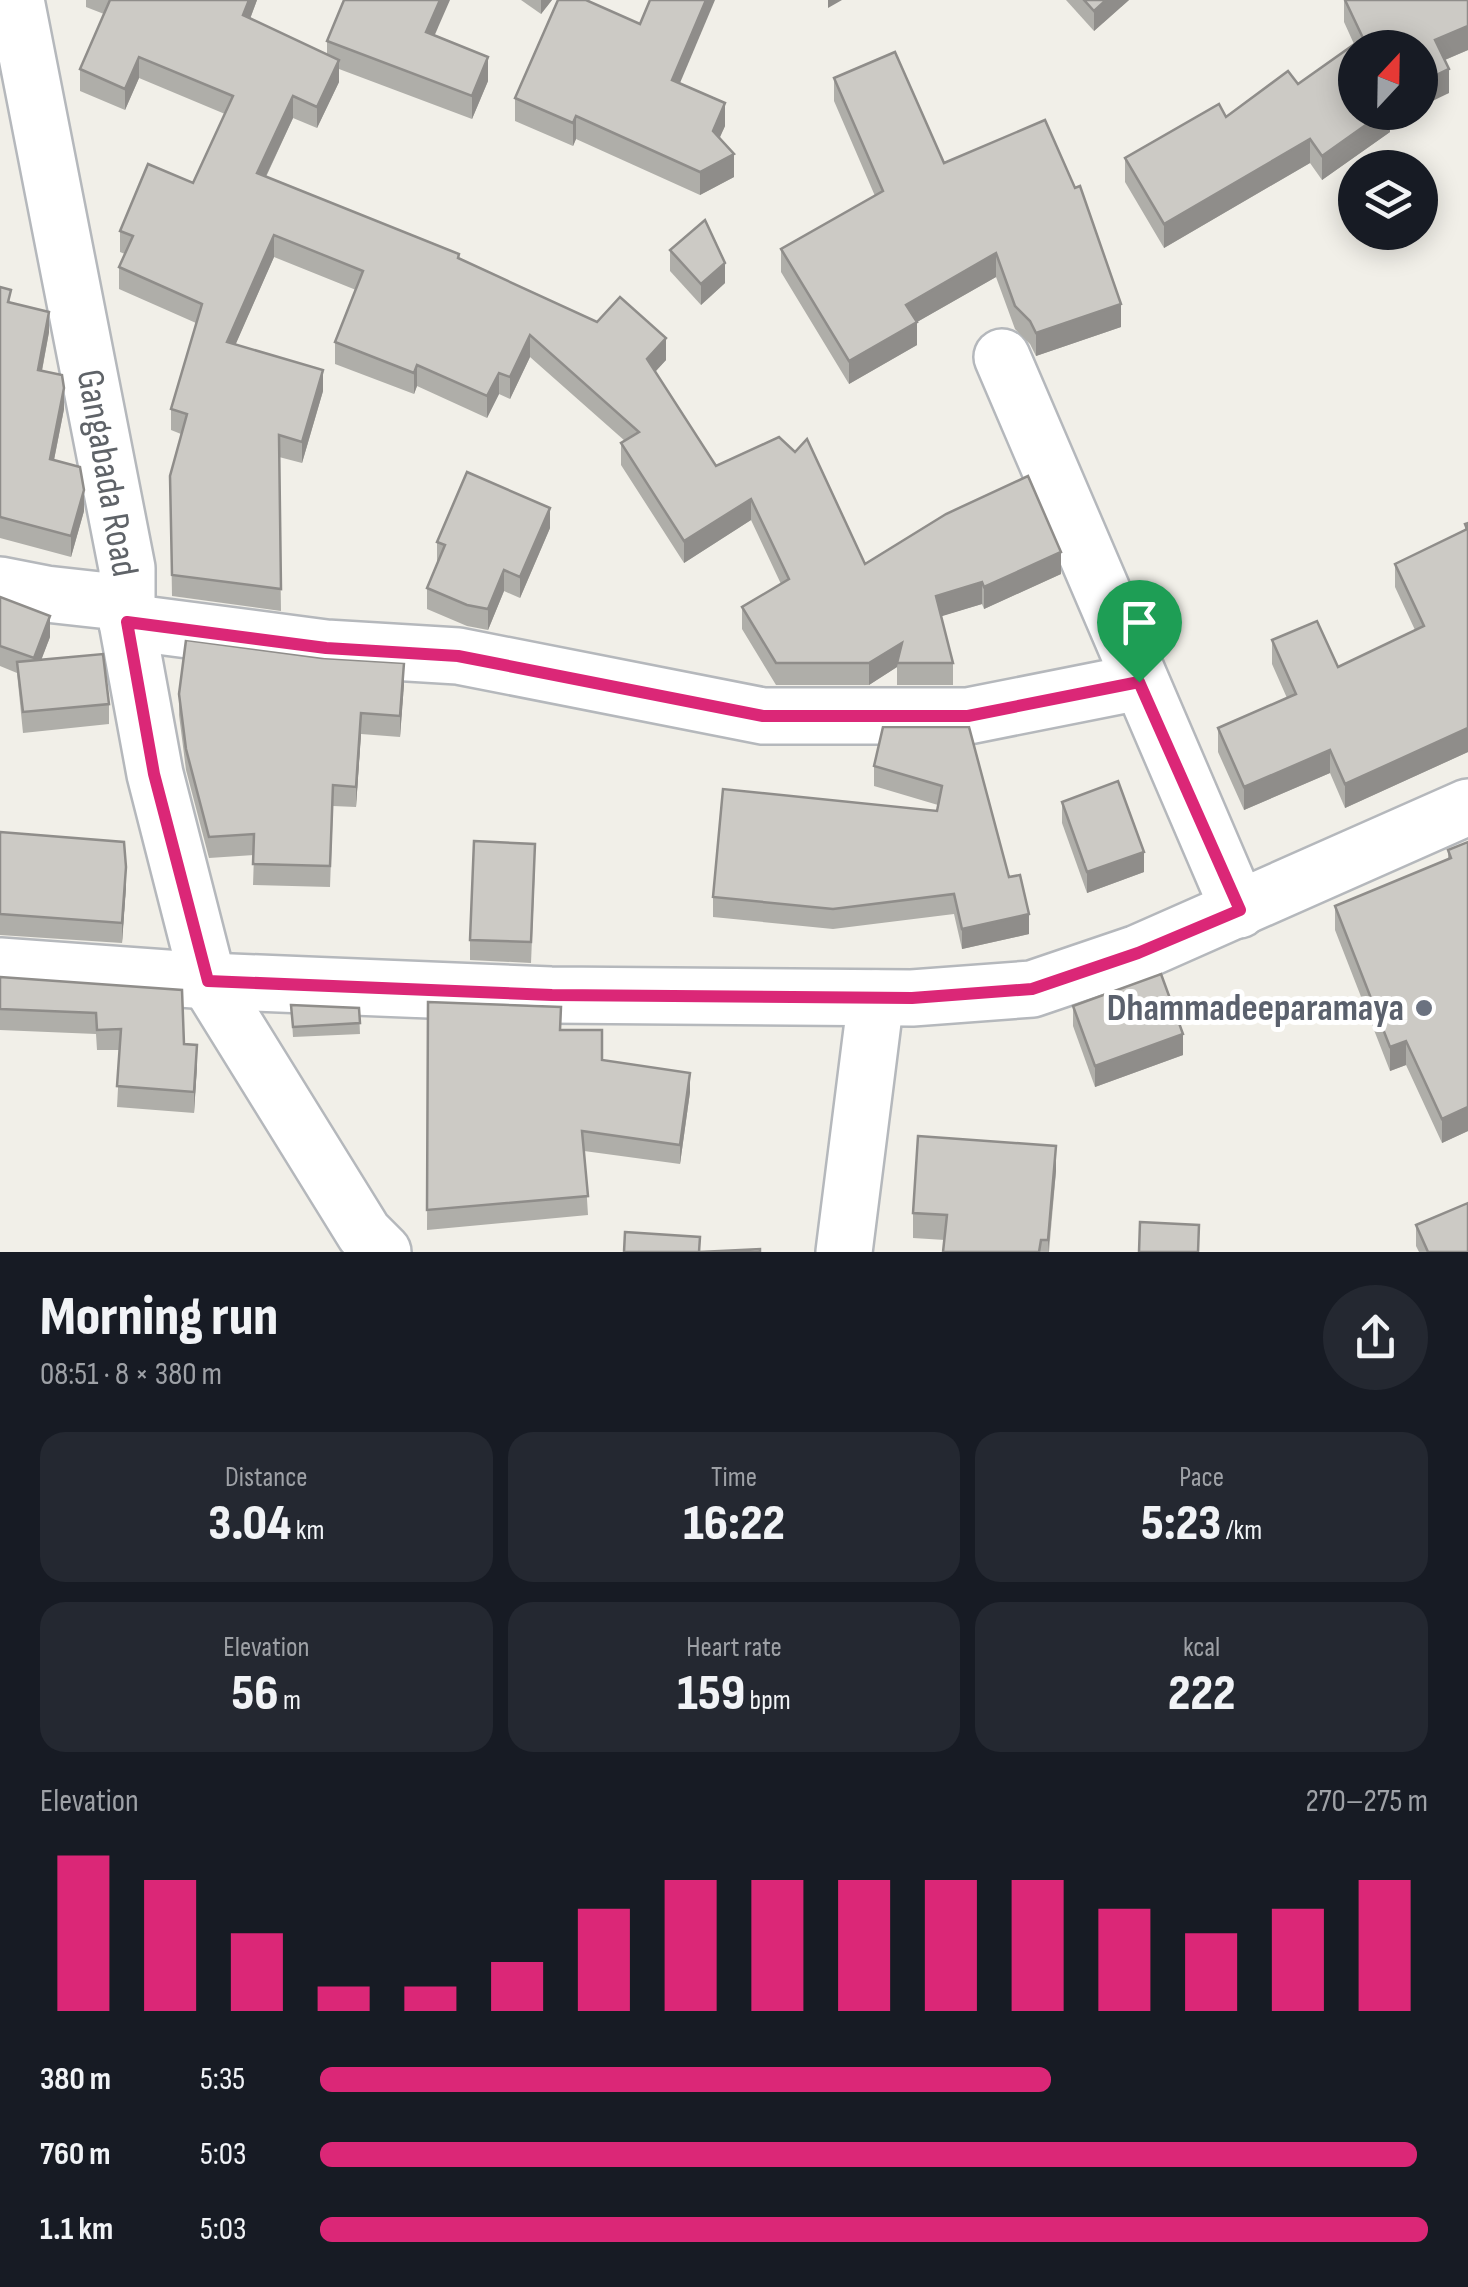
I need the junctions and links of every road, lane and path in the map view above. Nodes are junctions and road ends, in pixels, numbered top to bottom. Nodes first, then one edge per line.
1 (11, 7) edge
2 (1002, 357) dead end
3 (0, 585) edge
4 (127, 612) junction
5 (1139, 682) junction
6 (1468, 807) edge
7 (1240, 910) junction
8 (0, 966) edge
9 (208, 981) junction
10 (876, 998) junction
11 (382, 1252) edge
12 (844, 1252) edge

1 - 4 street, Gangabada Road
2 - 5 street
3 - 4 street
4 - 5 street
4 - 9 street, Gangabada Road
5 - 7 street
6 - 7 street
7 - 10 street
8 - 9 street
9 - 10 street
9 - 11 street, Gangabada Road
10 - 12 street

